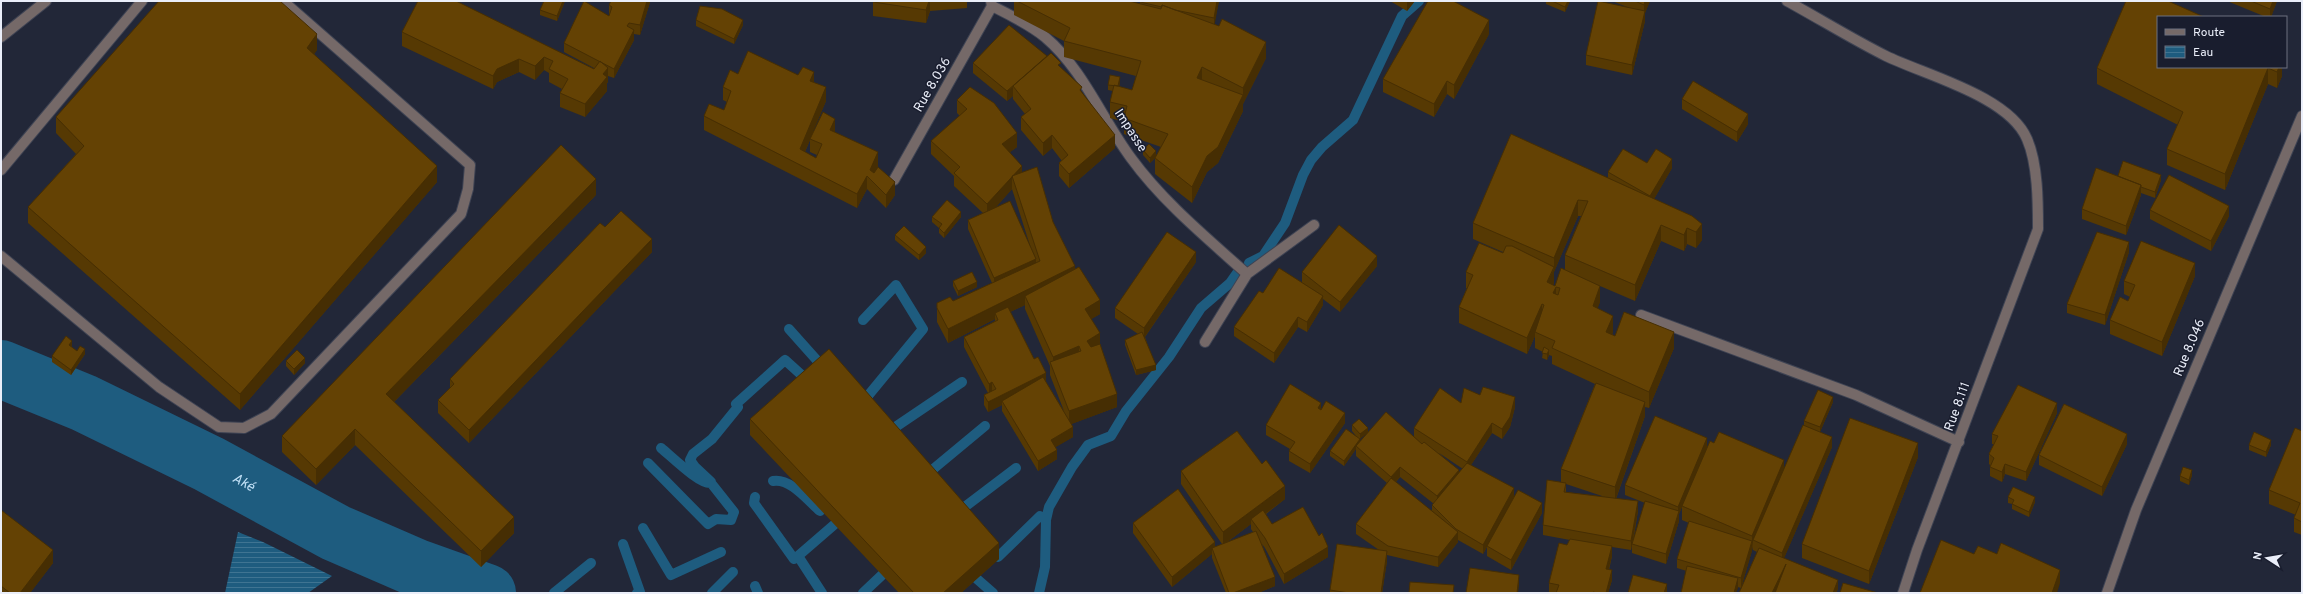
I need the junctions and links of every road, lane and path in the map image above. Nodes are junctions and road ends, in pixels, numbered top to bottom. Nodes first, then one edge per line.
1 (46, 1) edge
2 (142, 1) edge
3 (283, 1) edge
4 (1787, 1) edge
5 (992, 4) edge
6 (1, 38) edge
7 (2302, 116) edge
8 (1, 170) edge
9 (894, 180) edge
10 (1314, 225) dead end
11 (1, 256) edge
12 (1248, 274) junction
13 (1641, 315) dead end
14 (1205, 342) dead end
15 (1959, 442) junction
16 (1903, 593) edge
17 (2107, 593) edge

1 - 6 street
2 - 8 street
3 - 11 street
4 - 15 street, Rue 8.111
5 - 9 street, Rue 8.036
5 - 12 street, Impasse
7 - 17 street, Rue 8.046
10 - 12 street
12 - 14 street
13 - 15 street
15 - 16 street, Rue 8.111

